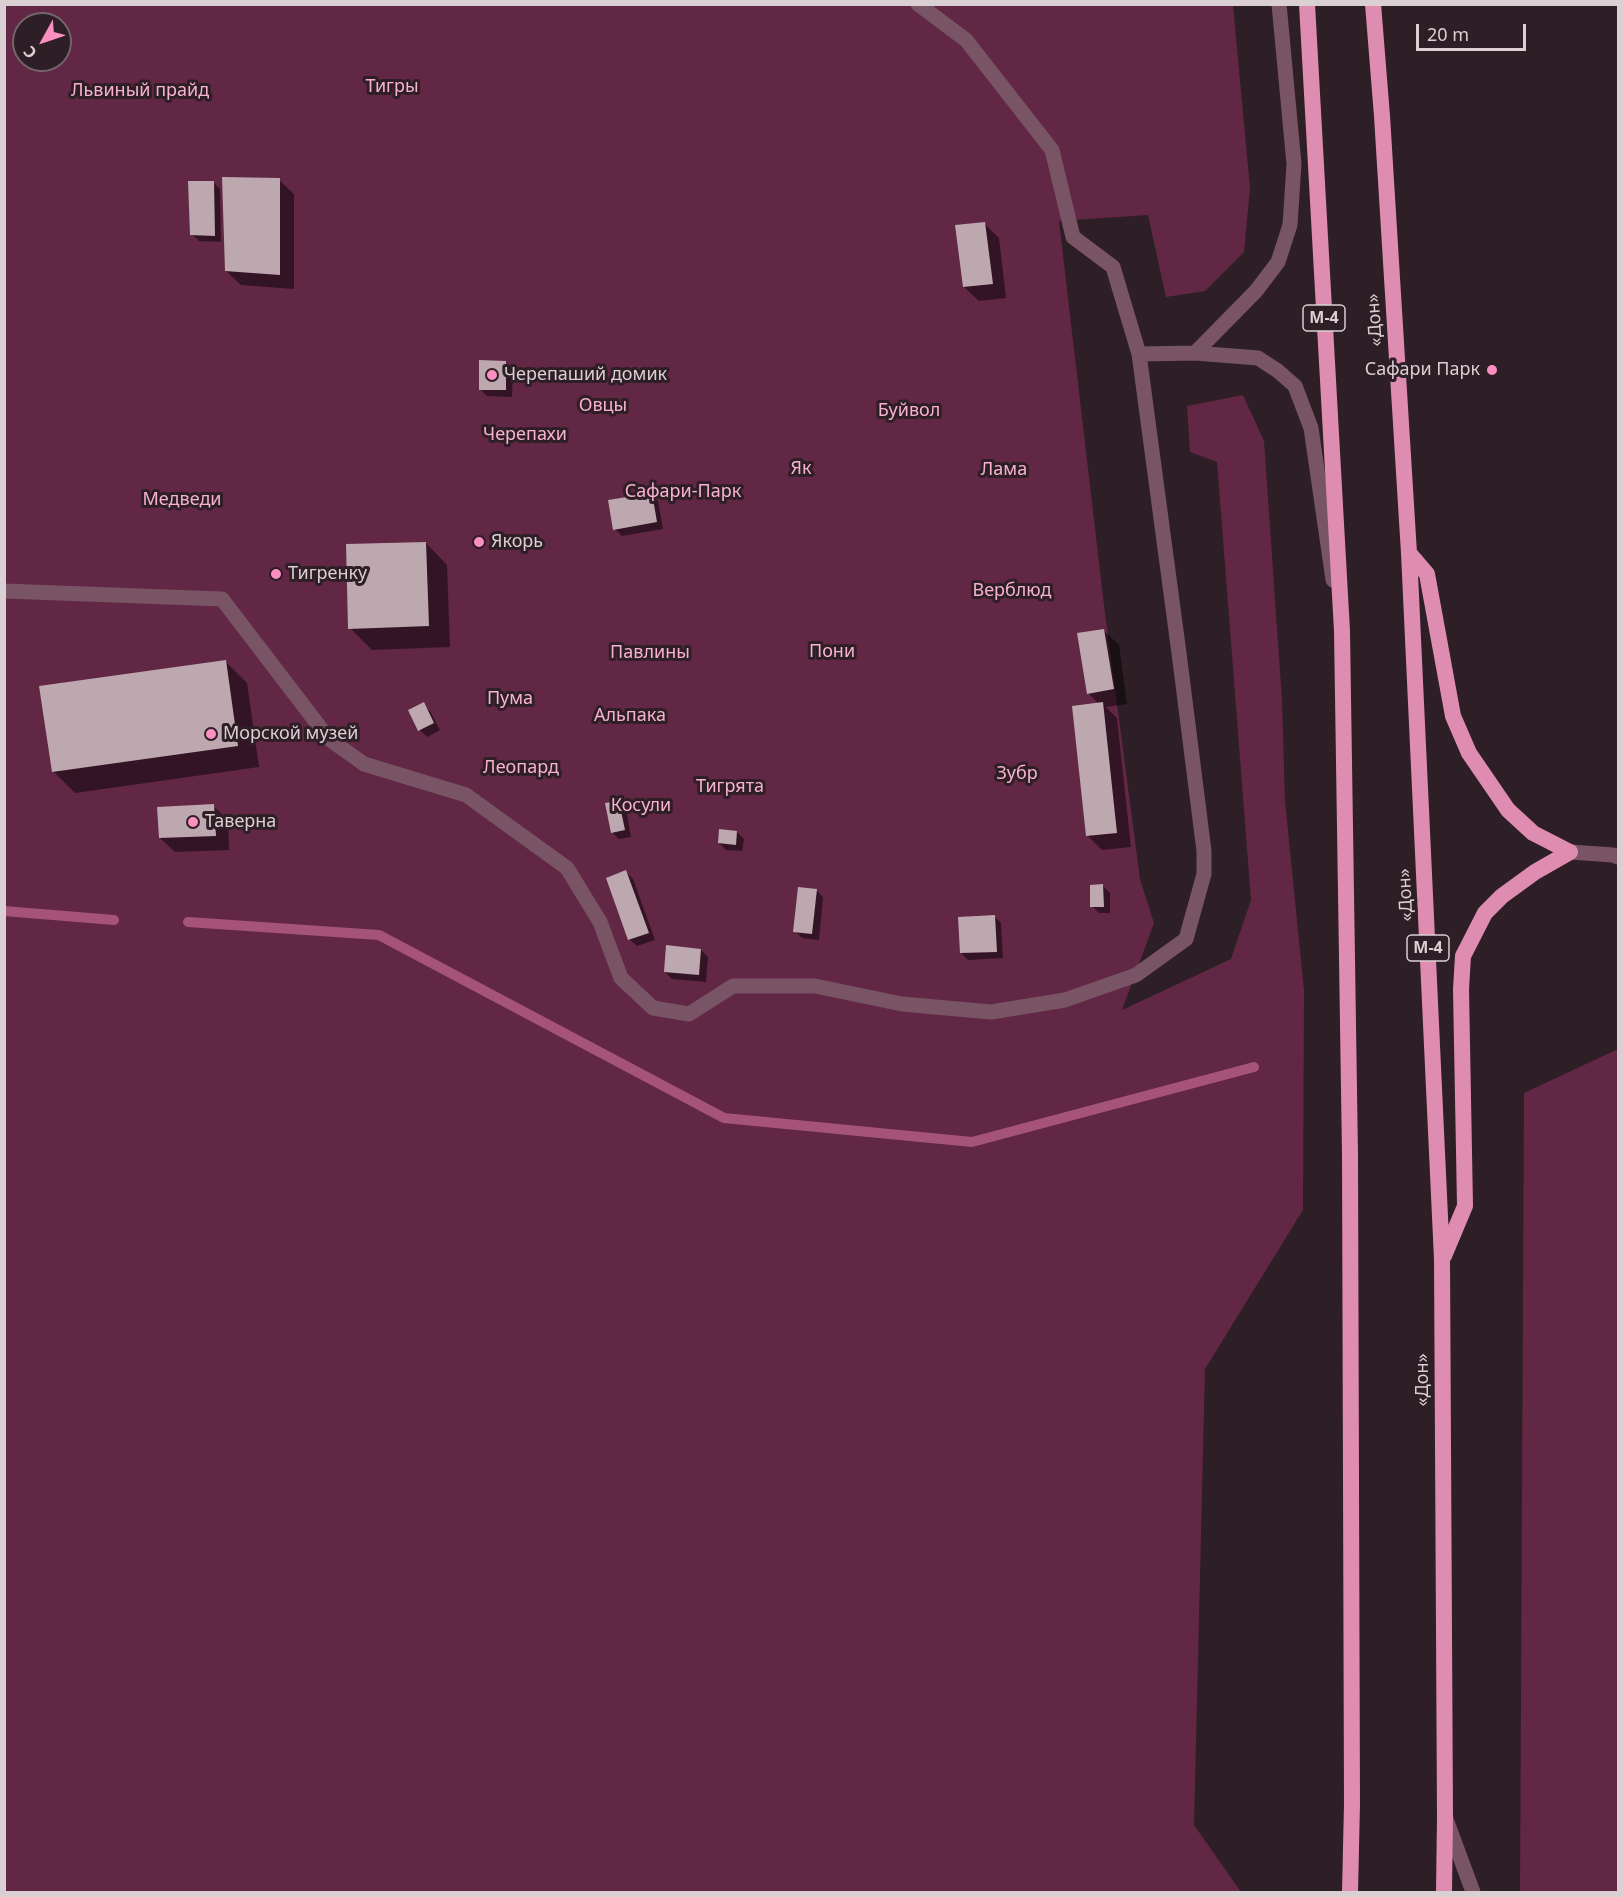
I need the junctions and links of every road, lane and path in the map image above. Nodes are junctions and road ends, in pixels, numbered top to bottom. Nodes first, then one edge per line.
1 (918, 4) edge
2 (1279, 4) edge
3 (1307, 4) edge
4 (1373, 4) edge
5 (1196, 353) junction
6 (1139, 354) junction
7 (1409, 553) junction
8 (4, 591) edge
9 (1342, 631) junction
10 (1570, 852) junction
11 (1618, 857) edge
12 (1442, 1260) junction
13 (1445, 1817) junction
14 (1350, 1893) edge
15 (1444, 1893) edge
16 (1473, 1893) edge

1 - 6 lane
2 - 5 lane
3 - 9 highway, М-4
4 - 7 highway, «Дон» / М-4
5 - 6 lane
5 - 9 lane
6 - 8 lane
7 - 10 highway
7 - 12 highway, «Дон» / М-4
9 - 14 highway, М-4
10 - 11 lane
10 - 12 highway
12 - 13 highway, «Дон» / М-4
13 - 15 highway, «Дон» / М-4
13 - 16 lane

